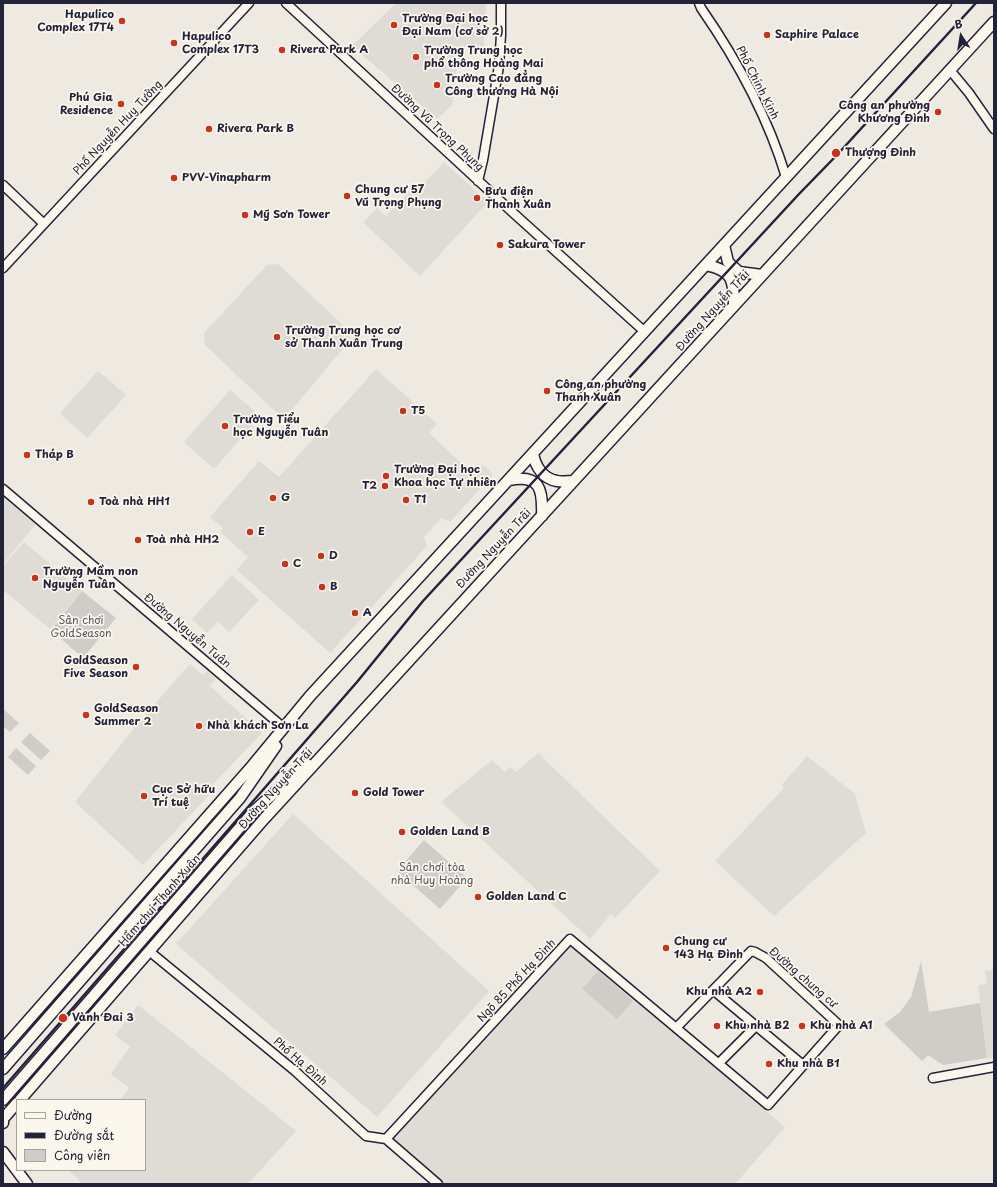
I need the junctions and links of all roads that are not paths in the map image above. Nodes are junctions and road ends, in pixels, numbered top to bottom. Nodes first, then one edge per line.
1 (249, 3) edge
2 (286, 3) edge
3 (501, 3) edge
4 (699, 3) edge
5 (946, 3) edge
6 (994, 22) edge
7 (950, 70) junction
8 (994, 129) edge
9 (786, 177) junction
10 (478, 181) junction
11 (3, 185) edge
12 (44, 224) junction
13 (724, 245) junction
14 (706, 265) junction
15 (3, 268) edge
16 (762, 275) junction
17 (734, 305) junction
18 (645, 332) junction
19 (533, 453) junction
20 (509, 480) junction
21 (573, 482) junction
22 (3, 489) edge
23 (542, 516) junction
24 (310, 696) junction
25 (284, 728) junction
26 (346, 729) junction
27 (150, 951) junction
28 (713, 990) junction
29 (756, 1026) junction
30 (676, 1028) junction
31 (3, 1049) edge
32 (719, 1063) junction
33 (803, 1065) junction
34 (994, 1066) edge
35 (3, 1069) edge
36 (933, 1078) dead end
37 (22, 1099) edge
38 (3, 1100) edge
39 (16, 1105) edge
40 (768, 1105) joint
41 (3, 1119) edge
42 (3, 1123) edge
43 (386, 1139) junction
44 (3, 1152) edge
45 (16, 1169) edge
46 (18, 1171) edge
47 (24, 1171) edge
48 (26, 1182) edge
49 (438, 1184) edge

1 - 12 street, Phố Nguyễn Huy Tưởng
2 - 10 street, Đường Vũ Trọng Phụng
3 - 10 street
4 - 9 street, Phố Chính Kinh
5 - 9 main road
6 - 7 main road, Đường Nguyễn Trãi
7 - 8 street
7 - 16 main road, Đường Nguyễn Trãi
9 - 13 main road
10 - 18 street, Đường Vũ Trọng Phụng
11 - 12 street
12 - 15 street, Phố Nguyễn Huy Tưởng
13 - 14 main road
13 - 16 main road
14 - 17 main road
14 - 18 main road
16 - 17 main road, Đường Nguyễn Trãi
17 - 21 main road, Đường Nguyễn Trãi
18 - 19 main road
19 - 20 main road
19 - 21 main road
20 - 23 main road
20 - 24 main road
21 - 23 main road, Đường Nguyễn Trãi
22 - 25 street, Đường Nguyễn Tuân
23 - 26 main road, Đường Nguyễn Trãi
24 - 25 main road
24 - 35 main road, Hầm chui Thanh Xuân
25 - 31 main road
26 - 27 main road, Đường Nguyễn Trãi
26 - 38 main road, Hầm chui Thanh Xuân
27 - 37 main road, Đường Nguyễn Trãi
27 - 43 street, Phố Hạ Đình
28 - 29 street
28 - 30 street, Đường chung cư
28 - 33 street, Đường chung cư
29 - 32 street
29 - 33 street
30 - 32 street, Ngõ 85 Phố Hạ Đình
30 - 43 street, Ngõ 85 Phố Hạ Đình
32 - 40 street, Ngõ 85 Phố Hạ Đình
33 - 40 street, Đường chung cư
34 - 36 street
39 - 41 main road, Đường Nguyễn Trãi
41 - 42 main road, Đường Nguyễn Trãi
43 - 49 street
44 - 45 main road
46 - 48 main road
47 - 48 main road

